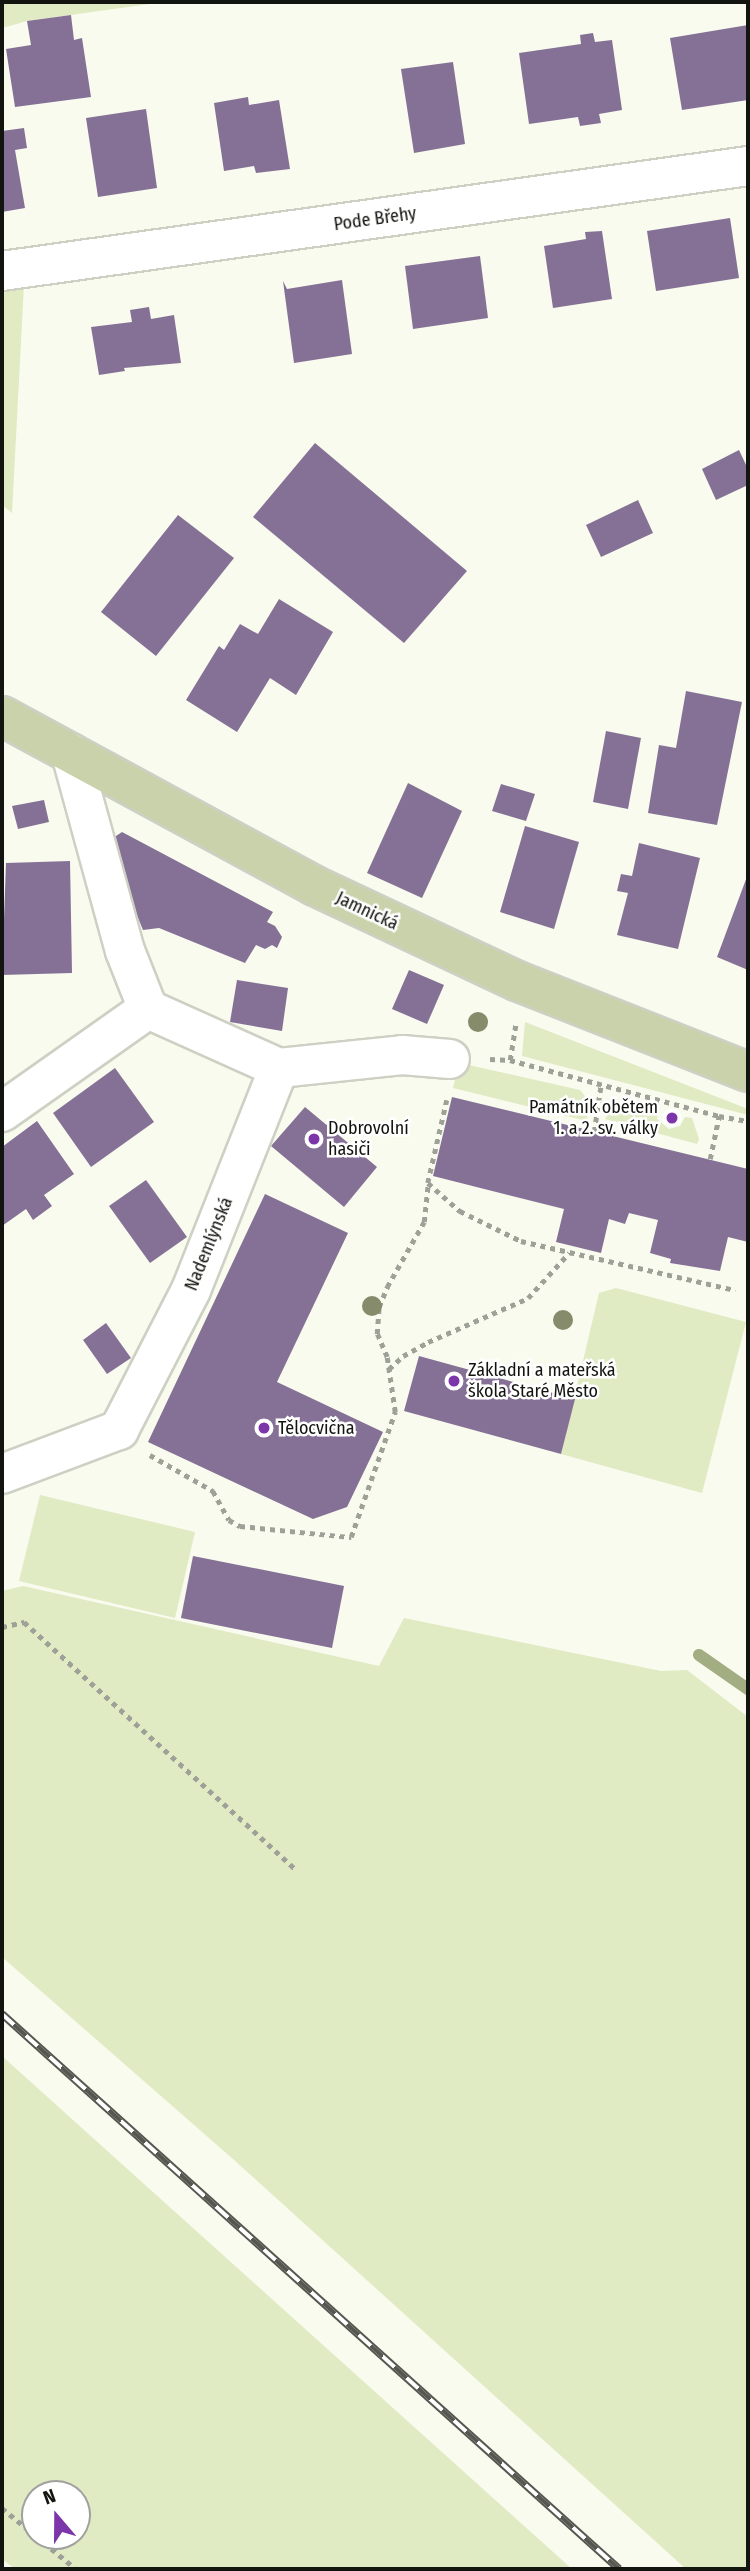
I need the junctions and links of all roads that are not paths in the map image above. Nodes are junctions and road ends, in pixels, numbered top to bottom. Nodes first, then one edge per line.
1 (748, 166) edge
2 (2, 271) edge
3 (2, 716) edge
4 (71, 753) junction
5 (148, 1009) junction
6 (453, 1059) road end
7 (279, 1069) junction
8 (748, 1072) edge
9 (2, 1112) edge
10 (2, 1474) edge

1 - 2 street, Pode Břehy
3 - 4 main road, Jamnická
4 - 5 street
4 - 8 main road, Jamnická
5 - 7 street
5 - 9 street
6 - 7 street
7 - 10 street, Nademlýnská

